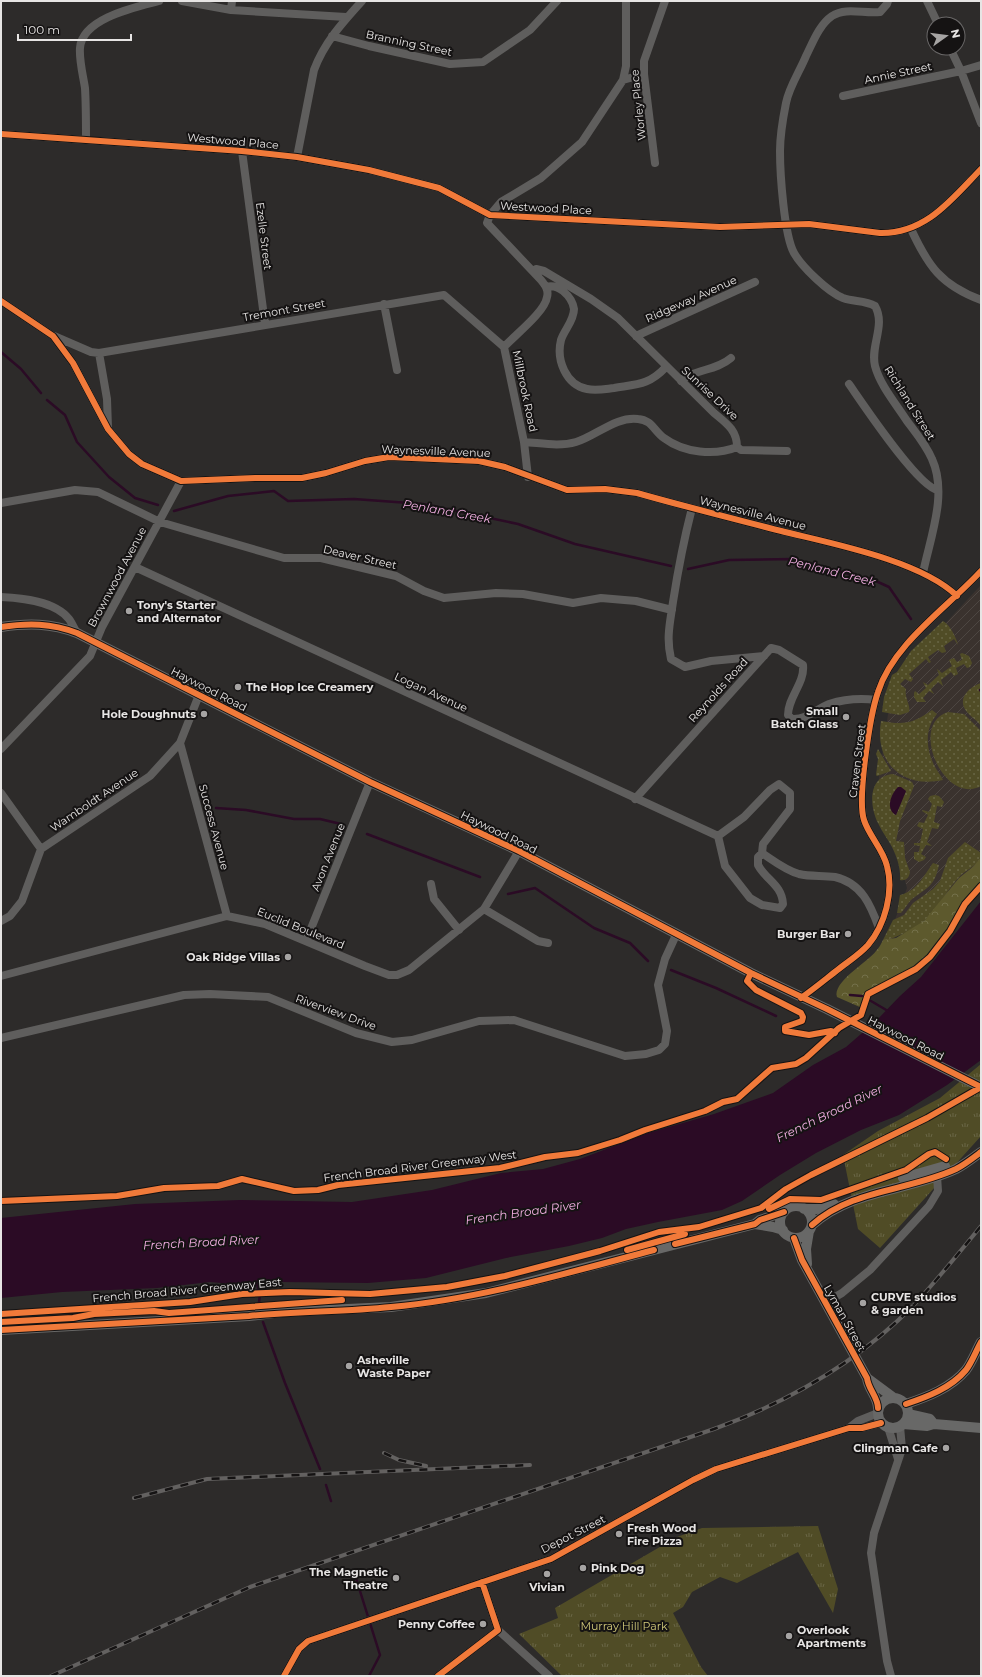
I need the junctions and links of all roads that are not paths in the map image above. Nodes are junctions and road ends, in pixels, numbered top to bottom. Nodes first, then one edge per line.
1 (159, 1) edge
2 (182, 1) edge
3 (232, 1) edge
4 (354, 1) edge
5 (362, 1) edge
6 (557, 1) edge
7 (626, 1) edge
8 (665, 1) edge
9 (888, 1) edge
10 (927, 1) edge
11 (230, 10) junction
12 (353, 10) junction
13 (934, 16) edge
14 (346, 17) junction
15 (332, 36) junction
16 (954, 56) edge
17 (981, 64) edge
18 (961, 71) junction
19 (644, 74) junction
20 (623, 80) junction
21 (843, 96) dead end
22 (981, 122) edge
23 (1, 134) edge
24 (86, 139) junction
25 (242, 151) junction
26 (297, 157) junction
27 (655, 163) dead end
28 (981, 169) edge
29 (490, 215) junction
30 (786, 225) junction
31 (911, 229) junction
32 (533, 271) junction
33 (755, 282) dead end
34 (546, 287) junction
35 (981, 300) edge
36 (1, 301) edge
37 (384, 304) junction
38 (265, 324) junction
39 (53, 336) junction
40 (636, 336) junction
41 (504, 347) junction
42 (99, 353) junction
43 (732, 358) dead end
44 (666, 367) junction
45 (397, 370) dead end
46 (681, 381) junction
47 (849, 384) dead end
48 (108, 429) junction
49 (524, 442) junction
50 (737, 447) junction
51 (787, 451) dead end
52 (528, 477) junction
53 (181, 481) junction
54 (938, 490) junction
55 (1, 503) edge
56 (692, 508) junction
57 (160, 522) junction
58 (135, 566) junction
59 (981, 571) edge
60 (923, 573) junction
61 (957, 596) junction
62 (1, 597) edge
63 (672, 610) junction
64 (1, 627) edge
65 (77, 633) junction
66 (96, 643) junction
67 (764, 656) junction
68 (199, 695) junction
69 (876, 700) junction
70 (180, 743) junction
71 (1, 749) edge
72 (370, 782) junction
73 (1, 793) edge
74 (635, 799) junction
75 (718, 836) junction
76 (41, 849) junction
77 (519, 852) junction
78 (762, 853) junction
79 (431, 884) dead end
80 (484, 909) junction
81 (227, 916) junction
82 (1, 922) edge
83 (879, 928) junction
84 (459, 930) junction
85 (676, 935) junction
86 (306, 941) junction
87 (548, 943) dead end
88 (1, 976) edge
89 (801, 998) junction
90 (1, 1038) edge
91 (981, 1087) edge
92 (981, 1152) edge
93 (967, 1161) junction
94 (937, 1176) junction
95 (804, 1209) junction
96 (784, 1212) junction
97 (754, 1224) junction
98 (811, 1227) junction
99 (783, 1230) junction
100 (794, 1238) junction
101 (808, 1272) junction
102 (825, 1304) junction
103 (1, 1330) edge
104 (981, 1342) edge
105 (867, 1378) junction
106 (894, 1398) junction
107 (907, 1409) junction
108 (881, 1418) junction
109 (934, 1424) junction
110 (901, 1425) junction
111 (981, 1428) edge
112 (898, 1459) junction
113 (482, 1582) junction
114 (498, 1630) junction
115 (284, 1676) edge
116 (438, 1676) edge
117 (549, 1676) edge
118 (891, 1676) edge

1 - 24 street
2 - 11 street
3 - 11 street
4 - 12 street
5 - 12 street
6 - 15 street, Branning Street
7 - 20 street
8 - 19 street, Worley Place
9 - 30 street, Richland Street
10 - 13 street
11 - 14 street
12 - 14 street
14 - 15 street
15 - 26 street
16 - 18 street
17 - 18 street, Annie Street
18 - 21 street, Annie Street
18 - 22 street
19 - 20 street
19 - 27 street, Worley Place
20 - 29 street
23 - 24 street, Westwood Place
24 - 25 street, Westwood Place
25 - 26 street, Westwood Place
25 - 38 street, Ezelle Street
26 - 29 street, Westwood Place
28 - 31 street, Westwood Place
29 - 30 street, Westwood Place
29 - 32 street
30 - 31 street, Westwood Place
30 - 54 street, Richland Street
31 - 35 street
32 - 34 street
32 - 40 street, Sunrise Drive
33 - 40 street, Ridgeway Avenue
34 - 41 street, Millbrook Road
34 - 44 street
36 - 39 street, Waynesville Avenue
37 - 38 street, Tremont Street
37 - 41 street, Tremont Street
37 - 45 street
38 - 42 street, Tremont Street
39 - 42 street, Tremont Street
39 - 48 street, Waynesville Avenue
40 - 44 street, Sunrise Drive
41 - 49 street, Millbrook Road
42 - 48 street
43 - 46 street
44 - 46 street, Sunrise Drive
46 - 50 street, Sunrise Drive
47 - 54 street
48 - 53 street, Waynesville Avenue
49 - 50 street
49 - 52 street, Millbrook Road
50 - 51 street
52 - 53 street, Waynesville Avenue
52 - 56 street, Waynesville Avenue
53 - 57 street, Brownwood Avenue
54 - 60 street, Richland Street
55 - 57 street, Deaver Street
56 - 60 street, Waynesville Avenue
56 - 63 street, Reynolds Road
57 - 58 street, Brownwood Avenue
57 - 63 street, Deaver Street
58 - 66 street, Brownwood Avenue
58 - 74 street, Logan Avenue
59 - 61 street, Craven Street
60 - 61 street, Waynesville Avenue
61 - 69 street, Craven Street
62 - 65 street
63 - 67 street, Reynolds Road
64 - 65 main road, Haywood Road
65 - 66 main road, Haywood Road
66 - 68 main road, Haywood Road
66 - 71 street, Brownwood Avenue
67 - 69 street
67 - 74 street, Reynolds Road
68 - 70 street, Wamboldt Avenue
68 - 72 main road, Haywood Road
69 - 83 street, Craven Street
70 - 76 street, Wamboldt Avenue
70 - 81 street, Success Avenue
72 - 77 main road, Haywood Road
72 - 86 street, Avon Avenue
73 - 76 street
74 - 75 street, Logan Avenue
75 - 78 street
75 - 78 street
76 - 82 street
77 - 80 street, Euclid Boulevard
77 - 85 main road, Haywood Road
78 - 83 street
79 - 84 street
80 - 84 street, Euclid Boulevard
80 - 87 street
81 - 86 street, Euclid Boulevard
81 - 88 street, Euclid Boulevard
83 - 89 street, Craven Street
84 - 86 street, Euclid Boulevard
85 - 89 main road, Haywood Road
85 - 90 street, Riverview Drive
89 - 91 main road, Haywood Road
92 - 93 main road
93 - 94 main road
93 - 95 main road
94 - 98 main road
94 - 102 street
95 - 96 main road
95 - 98 main road
96 - 97 main road
96 - 99 main road
97 - 99 main road
97 - 103 main road
98 - 100 main road
98 - 101 main road, Lyman Street
99 - 100 main road
100 - 101 main road, Lyman Street
101 - 102 main road, Lyman Street
102 - 105 main road, Lyman Street
104 - 107 main road
105 - 106 main road, Lyman Street
105 - 108 main road, Lyman Street
106 - 107 main road, Lyman Street
106 - 108 main road
107 - 109 main road, Lyman Street
107 - 110 main road
108 - 110 main road
108 - 112 street, Lyman Street
108 - 113 street, Depot Street
109 - 110 main road
109 - 111 main road
110 - 112 street
112 - 118 street
113 - 114 street
113 - 115 street, Depot Street
114 - 116 street
114 - 117 street

